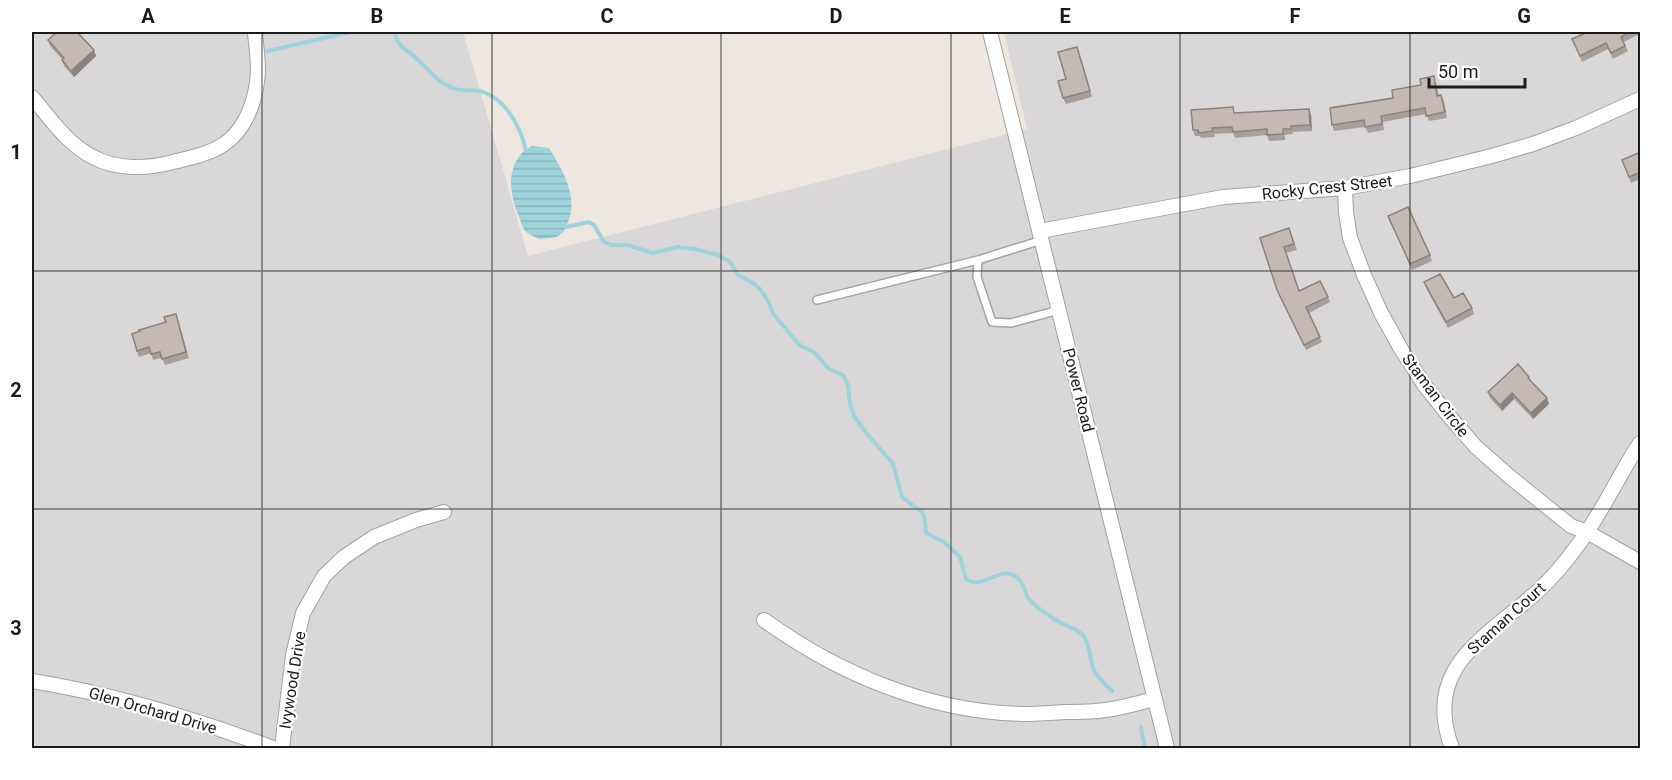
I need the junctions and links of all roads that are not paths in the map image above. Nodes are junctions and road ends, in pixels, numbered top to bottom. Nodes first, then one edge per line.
1 (255, 32) edge
2 (990, 32) edge
3 (32, 97) edge
4 (1641, 99) edge
5 (1345, 188) junction
6 (1041, 236) junction
7 (978, 260) junction
8 (817, 300) dead end
9 (1059, 310) junction
10 (1641, 443) edge
11 (444, 512) dead end
12 (1587, 532) junction
13 (1641, 562) edge
14 (764, 620) dead end
15 (32, 681) edge
16 (1154, 699) junction
17 (273, 748) edge
18 (282, 748) edge
19 (1167, 748) edge
20 (1452, 748) edge

1 - 3 street
2 - 6 street, Power Road
4 - 5 street, Rocky Crest Street
5 - 6 street, Rocky Crest Street
5 - 12 street, Staman Circle
6 - 7 lane
6 - 9 street, Power Road
7 - 8 lane
7 - 9 lane
9 - 16 street, Power Road
10 - 12 street, Staman Court
11 - 18 street, Ivywood Drive
12 - 13 street, Staman Circle
12 - 20 street, Staman Court
14 - 16 street
15 - 17 street, Glen Orchard Drive
16 - 19 street, Power Road

